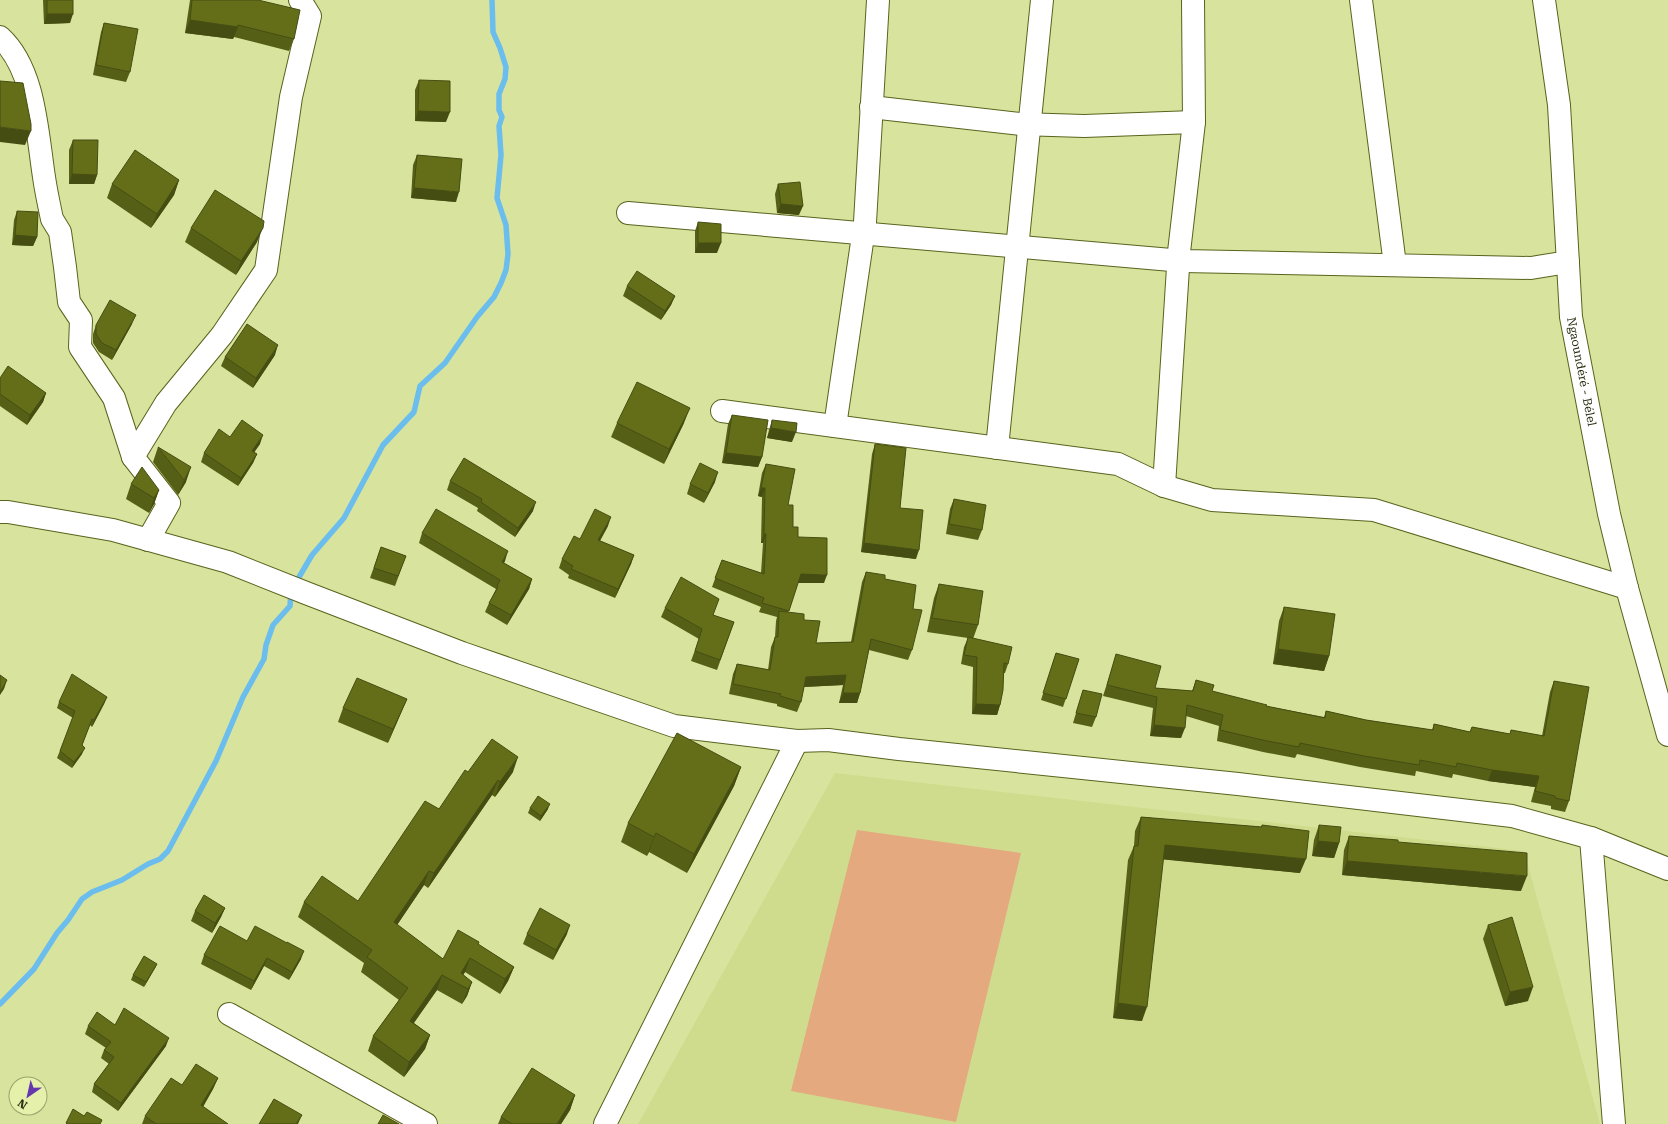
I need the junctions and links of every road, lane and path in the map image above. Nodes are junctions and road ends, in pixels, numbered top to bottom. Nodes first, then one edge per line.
1 (300, 0) edge
2 (878, 0) edge
3 (1042, 0) edge
4 (1193, 0) edge
5 (1361, 0) edge
6 (1544, 0) edge
7 (0, 37) edge
8 (871, 107) junction
9 (1194, 122) junction
10 (1030, 124) junction
11 (628, 214) dead end
12 (863, 234) junction
13 (1017, 246) junction
14 (1178, 260) junction
15 (1568, 262) junction
16 (1395, 265) junction
17 (722, 411) dead end
18 (834, 426) junction
19 (997, 448) junction
20 (133, 457) junction
21 (1164, 486) junction
22 (0, 512) edge
23 (148, 540) junction
24 (1627, 588) junction
25 (1668, 735) edge
26 (796, 742) junction
27 (1591, 838) junction
28 (1668, 869) edge
29 (229, 1014) dead end
30 (426, 1124) edge
31 (605, 1124) edge
32 (1614, 1124) edge

1 - 20 street
2 - 8 street
3 - 10 street
4 - 9 street
5 - 16 street
6 - 15 street, Ngaoundéré - Bélel
7 - 20 street
8 - 10 street
8 - 12 street
9 - 10 street
9 - 14 street
10 - 13 street
11 - 12 street
12 - 13 street
12 - 18 street
13 - 14 street
13 - 19 street
14 - 16 street
14 - 21 street
15 - 16 street
15 - 24 street, Ngaoundéré - Bélel
17 - 18 street
18 - 19 street
19 - 21 street
20 - 23 street
21 - 24 street
22 - 23 street
23 - 26 street
24 - 25 street, Ngaoundéré - Bélel
26 - 27 street
26 - 31 street
27 - 28 street
27 - 32 street
29 - 30 street

